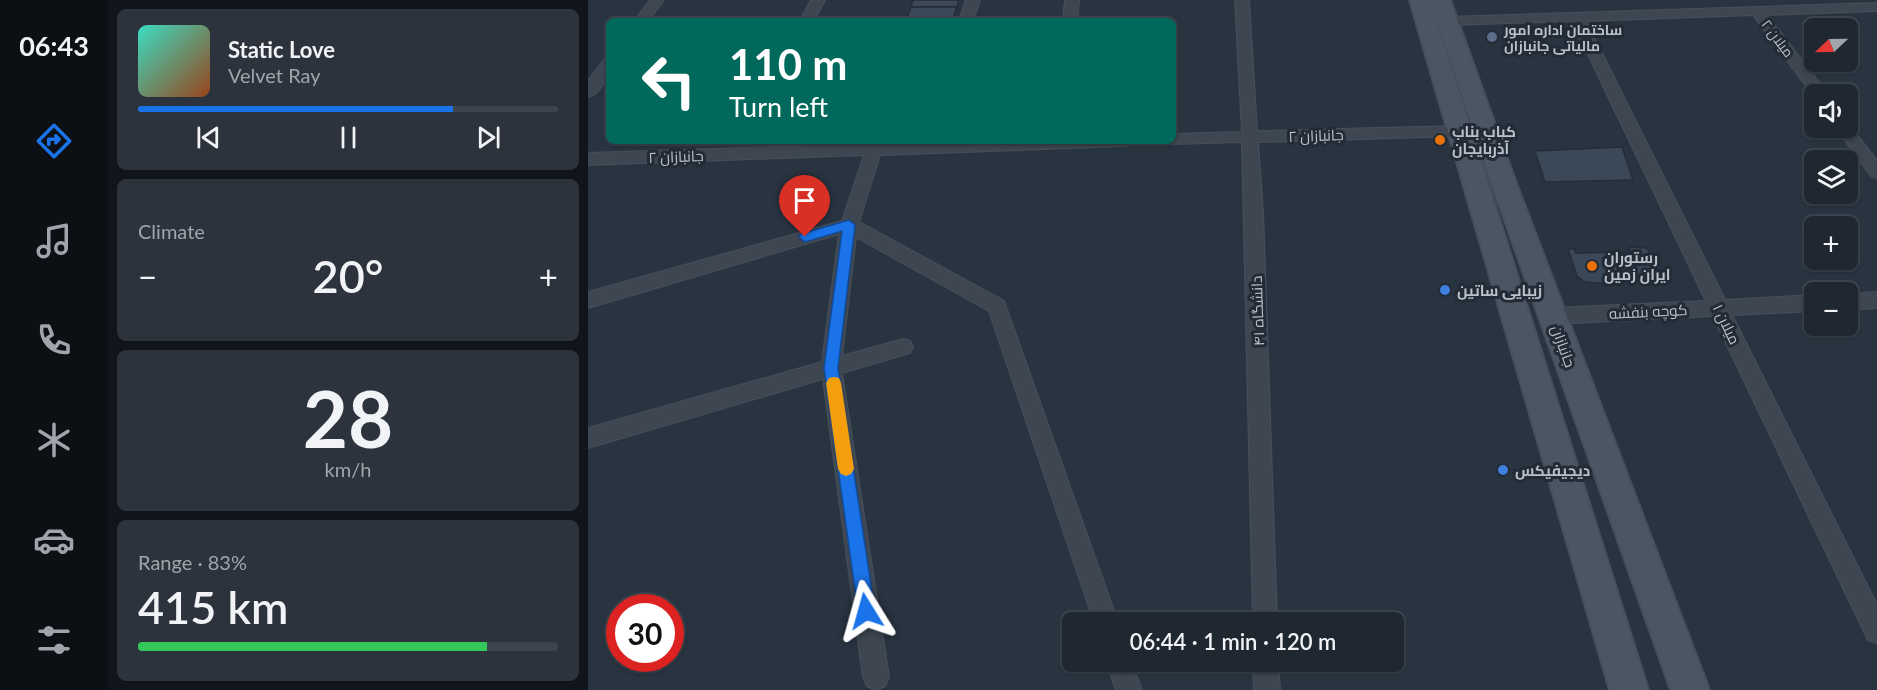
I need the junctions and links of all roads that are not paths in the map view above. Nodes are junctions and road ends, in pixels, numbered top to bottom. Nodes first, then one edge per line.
1 (657, 0) edge
2 (818, 0) edge
3 (973, 0) edge
4 (1072, 0) edge
5 (1242, 0) edge
6 (1420, 0) edge
7 (1877, 7) edge
8 (1444, 10) edge
9 (1757, 11) junction
10 (1577, 17) junction
11 (643, 18) edge
12 (809, 18) edge
13 (967, 18) edge
14 (1070, 18) edge
15 (606, 67) edge
16 (1812, 84) edge
17 (588, 92) edge
18 (1460, 131) junction
19 (1249, 137) junction
20 (1852, 138) edge
21 (1176, 139) edge
22 (926, 144) edge
23 (742, 148) edge
24 (874, 150) junction
25 (588, 159) edge
26 (1877, 172) edge
27 (849, 225) junction
28 (588, 300) edge
29 (1877, 300) edge
30 (1858, 301) edge
31 (1804, 304) edge
32 (1719, 308) junction
33 (1552, 316) junction
34 (903, 347) dead end
35 (831, 368) junction
36 (588, 438) edge
37 (1103, 612) edge
38 (1265, 612) edge
39 (1877, 632) edge
40 (1123, 672) edge
41 (1266, 672) edge
42 (876, 677) dead end
43 (1129, 690) edge
44 (1267, 690) edge
45 (1629, 690) edge
46 (1690, 690) edge

1 - 11 street
2 - 12 street
3 - 13 street
4 - 14 street
5 - 19 street, دانشگاه ۴۱
6 - 18 main road
7 - 9 street
8 - 10 street
8 - 33 main road, جانبازان
9 - 10 street
9 - 16 street, میلان ۲
10 - 32 street, میلان ۱
15 - 17 street
18 - 19 street, جانبازان ۲
18 - 45 main road
19 - 21 street, جانبازان ۲
19 - 38 street, دانشگاه ۴۱
20 - 26 street
22 - 24 street, جانبازان ۲
23 - 24 street, جانبازان ۲
23 - 25 street, جانبازان ۲
24 - 27 street
27 - 28 street
27 - 35 street
27 - 37 street
29 - 30 street
31 - 32 street, کوچه بنفشه
32 - 33 street, کوچه بنفشه
32 - 39 street, میلان ۱
33 - 46 main road, جانبازان
34 - 35 street
35 - 36 street
35 - 42 street
40 - 43 street
41 - 44 street

